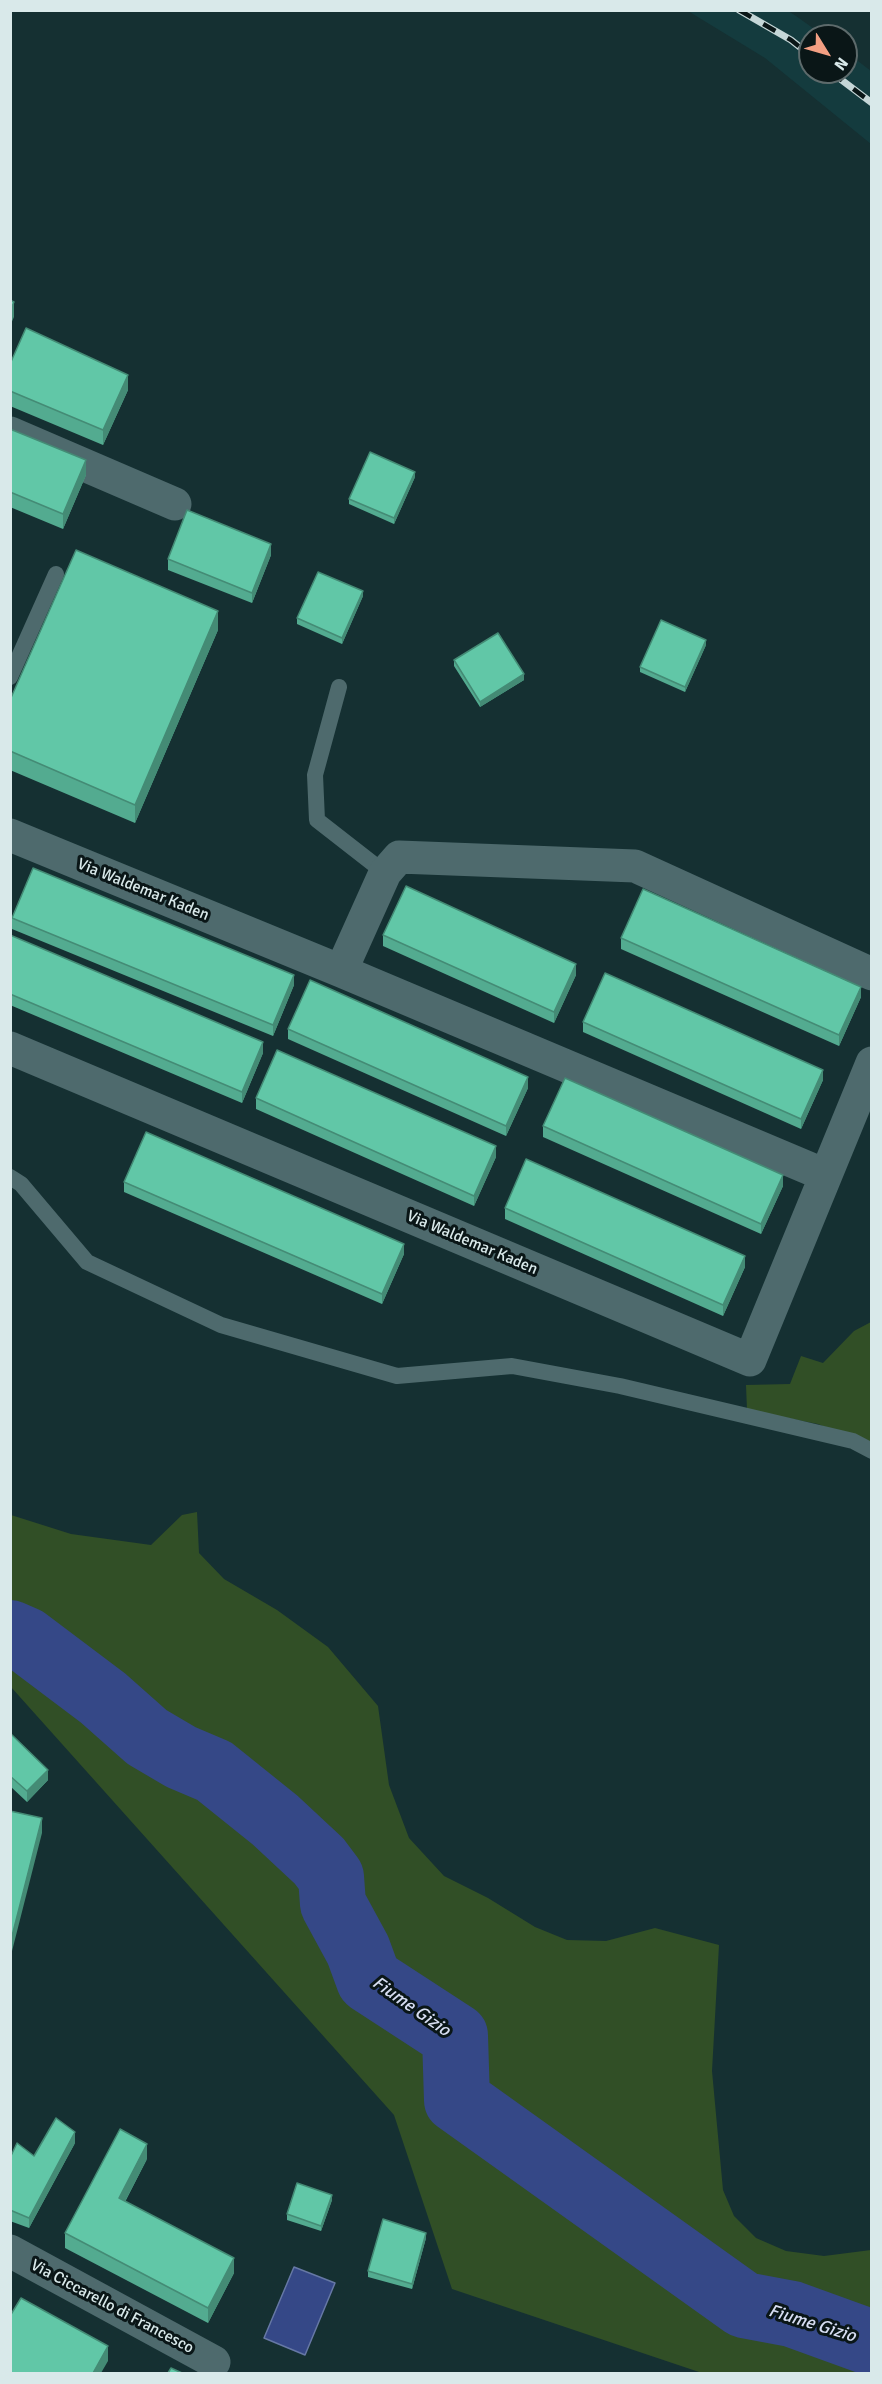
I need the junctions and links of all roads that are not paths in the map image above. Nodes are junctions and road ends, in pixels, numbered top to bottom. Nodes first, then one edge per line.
1 (10, 433) edge
2 (175, 504) dead end
3 (56, 574) dead end
4 (10, 677) edge
5 (339, 687) dead end
6 (10, 835) edge
7 (385, 873) junction
8 (341, 971) junction
9 (872, 974) edge
10 (10, 1048) edge
11 (872, 1064) edge
12 (825, 1175) junction
13 (10, 1177) edge
14 (872, 1451) edge
15 (10, 2252) edge
16 (214, 2362) dead end

1 - 2 street
3 - 4 lane
5 - 7 lane
6 - 8 street, Via Waldemar Kaden
7 - 8 street
7 - 9 street
8 - 12 street, Via Waldemar Kaden
10 - 12 street, Via Waldemar Kaden
11 - 12 street, Via Waldemar Kaden
13 - 14 lane
15 - 16 street, Via Ciccarello di Francesco

